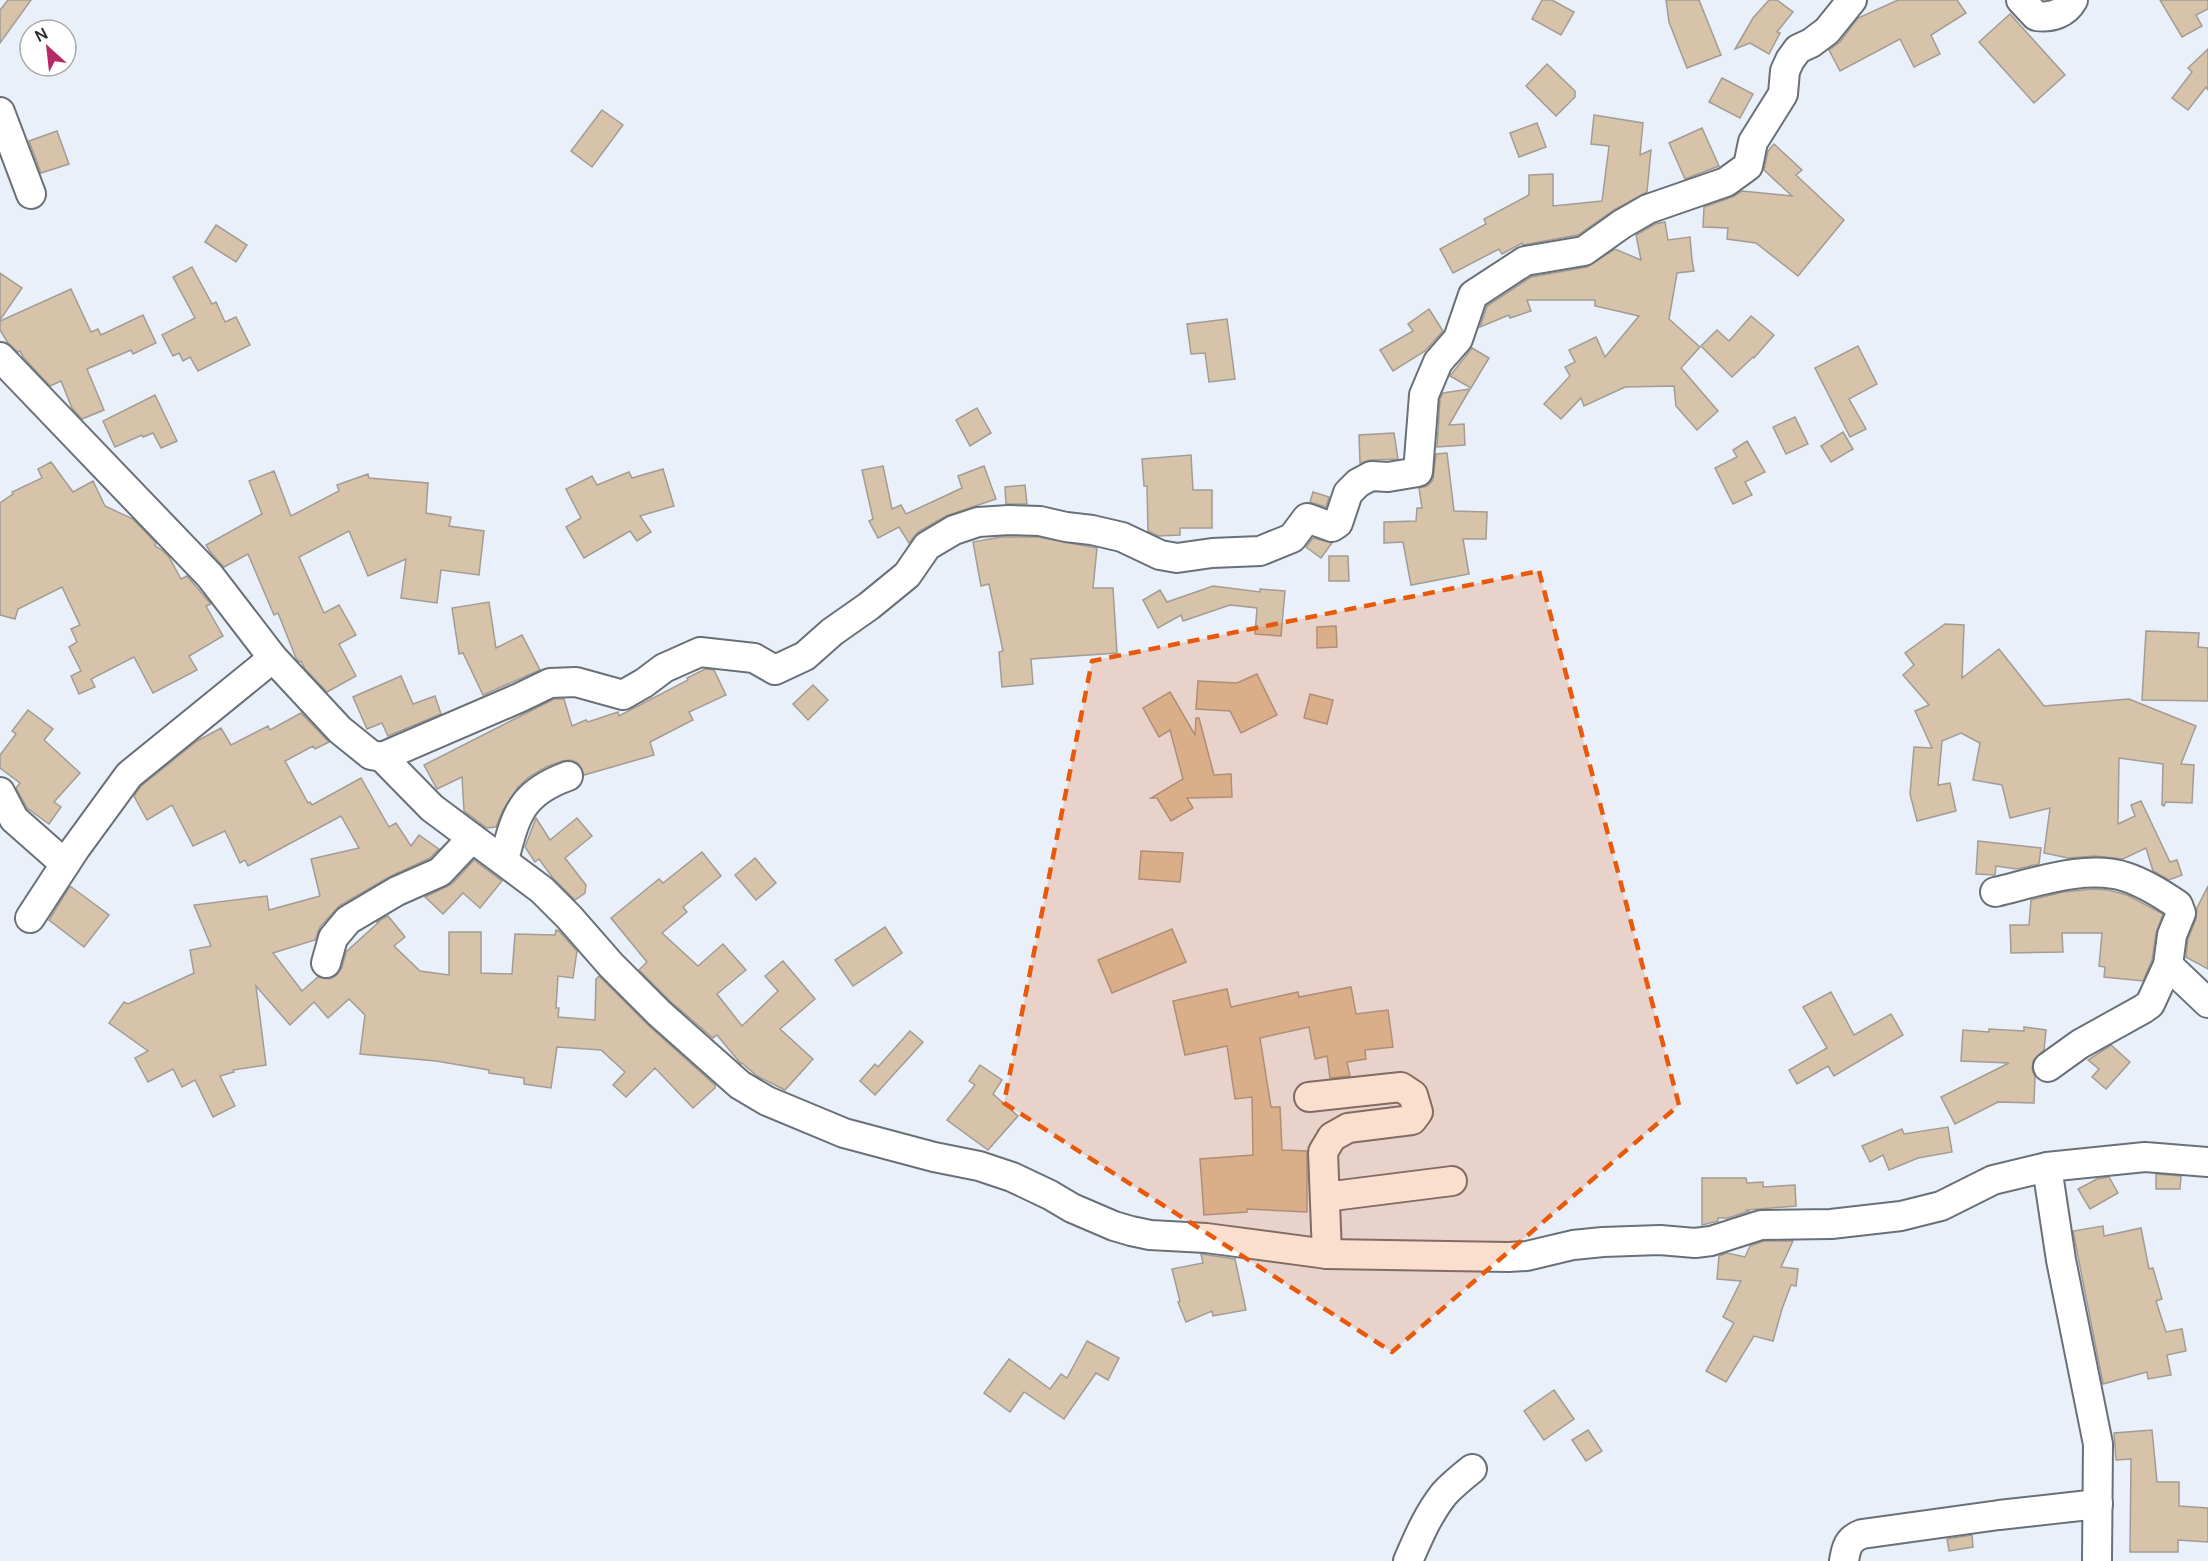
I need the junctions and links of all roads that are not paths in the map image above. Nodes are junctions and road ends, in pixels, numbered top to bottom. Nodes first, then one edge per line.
1 (1852, 0) edge
2 (2021, 0) edge
3 (2073, 0) edge
4 (0, 112) edge
5 (31, 194) dead end
6 (0, 357) edge
7 (273, 658) junction
8 (382, 757) junction
9 (568, 776) dead end
10 (0, 792) edge
11 (472, 838) junction
12 (504, 860) junction
13 (65, 864) junction
14 (1995, 892) dead end
15 (30, 918) dead end
16 (326, 963) dead end
17 (2168, 965) junction
18 (2208, 1003) edge
19 (2048, 1067) dead end
20 (1309, 1097) dead end
21 (2208, 1162) edge
22 (2047, 1167) junction
23 (1452, 1181) dead end
24 (1325, 1197) junction
25 (1327, 1254) junction
26 (1472, 1469) dead end
27 (2098, 1504) junction
28 (1408, 1561) edge
29 (1844, 1561) edge
30 (2097, 1561) edge

1 - 8 street
2 - 3 street
4 - 5 street
6 - 7 street
7 - 8 street
7 - 13 street
8 - 11 street
9 - 12 street
10 - 13 street
11 - 12 street
11 - 16 street
12 - 25 street
13 - 15 street
14 - 17 street
17 - 18 street
17 - 19 street
20 - 24 street
21 - 22 street
22 - 25 street
22 - 27 street
23 - 24 street
24 - 25 street
26 - 28 street
27 - 29 street
27 - 30 street

